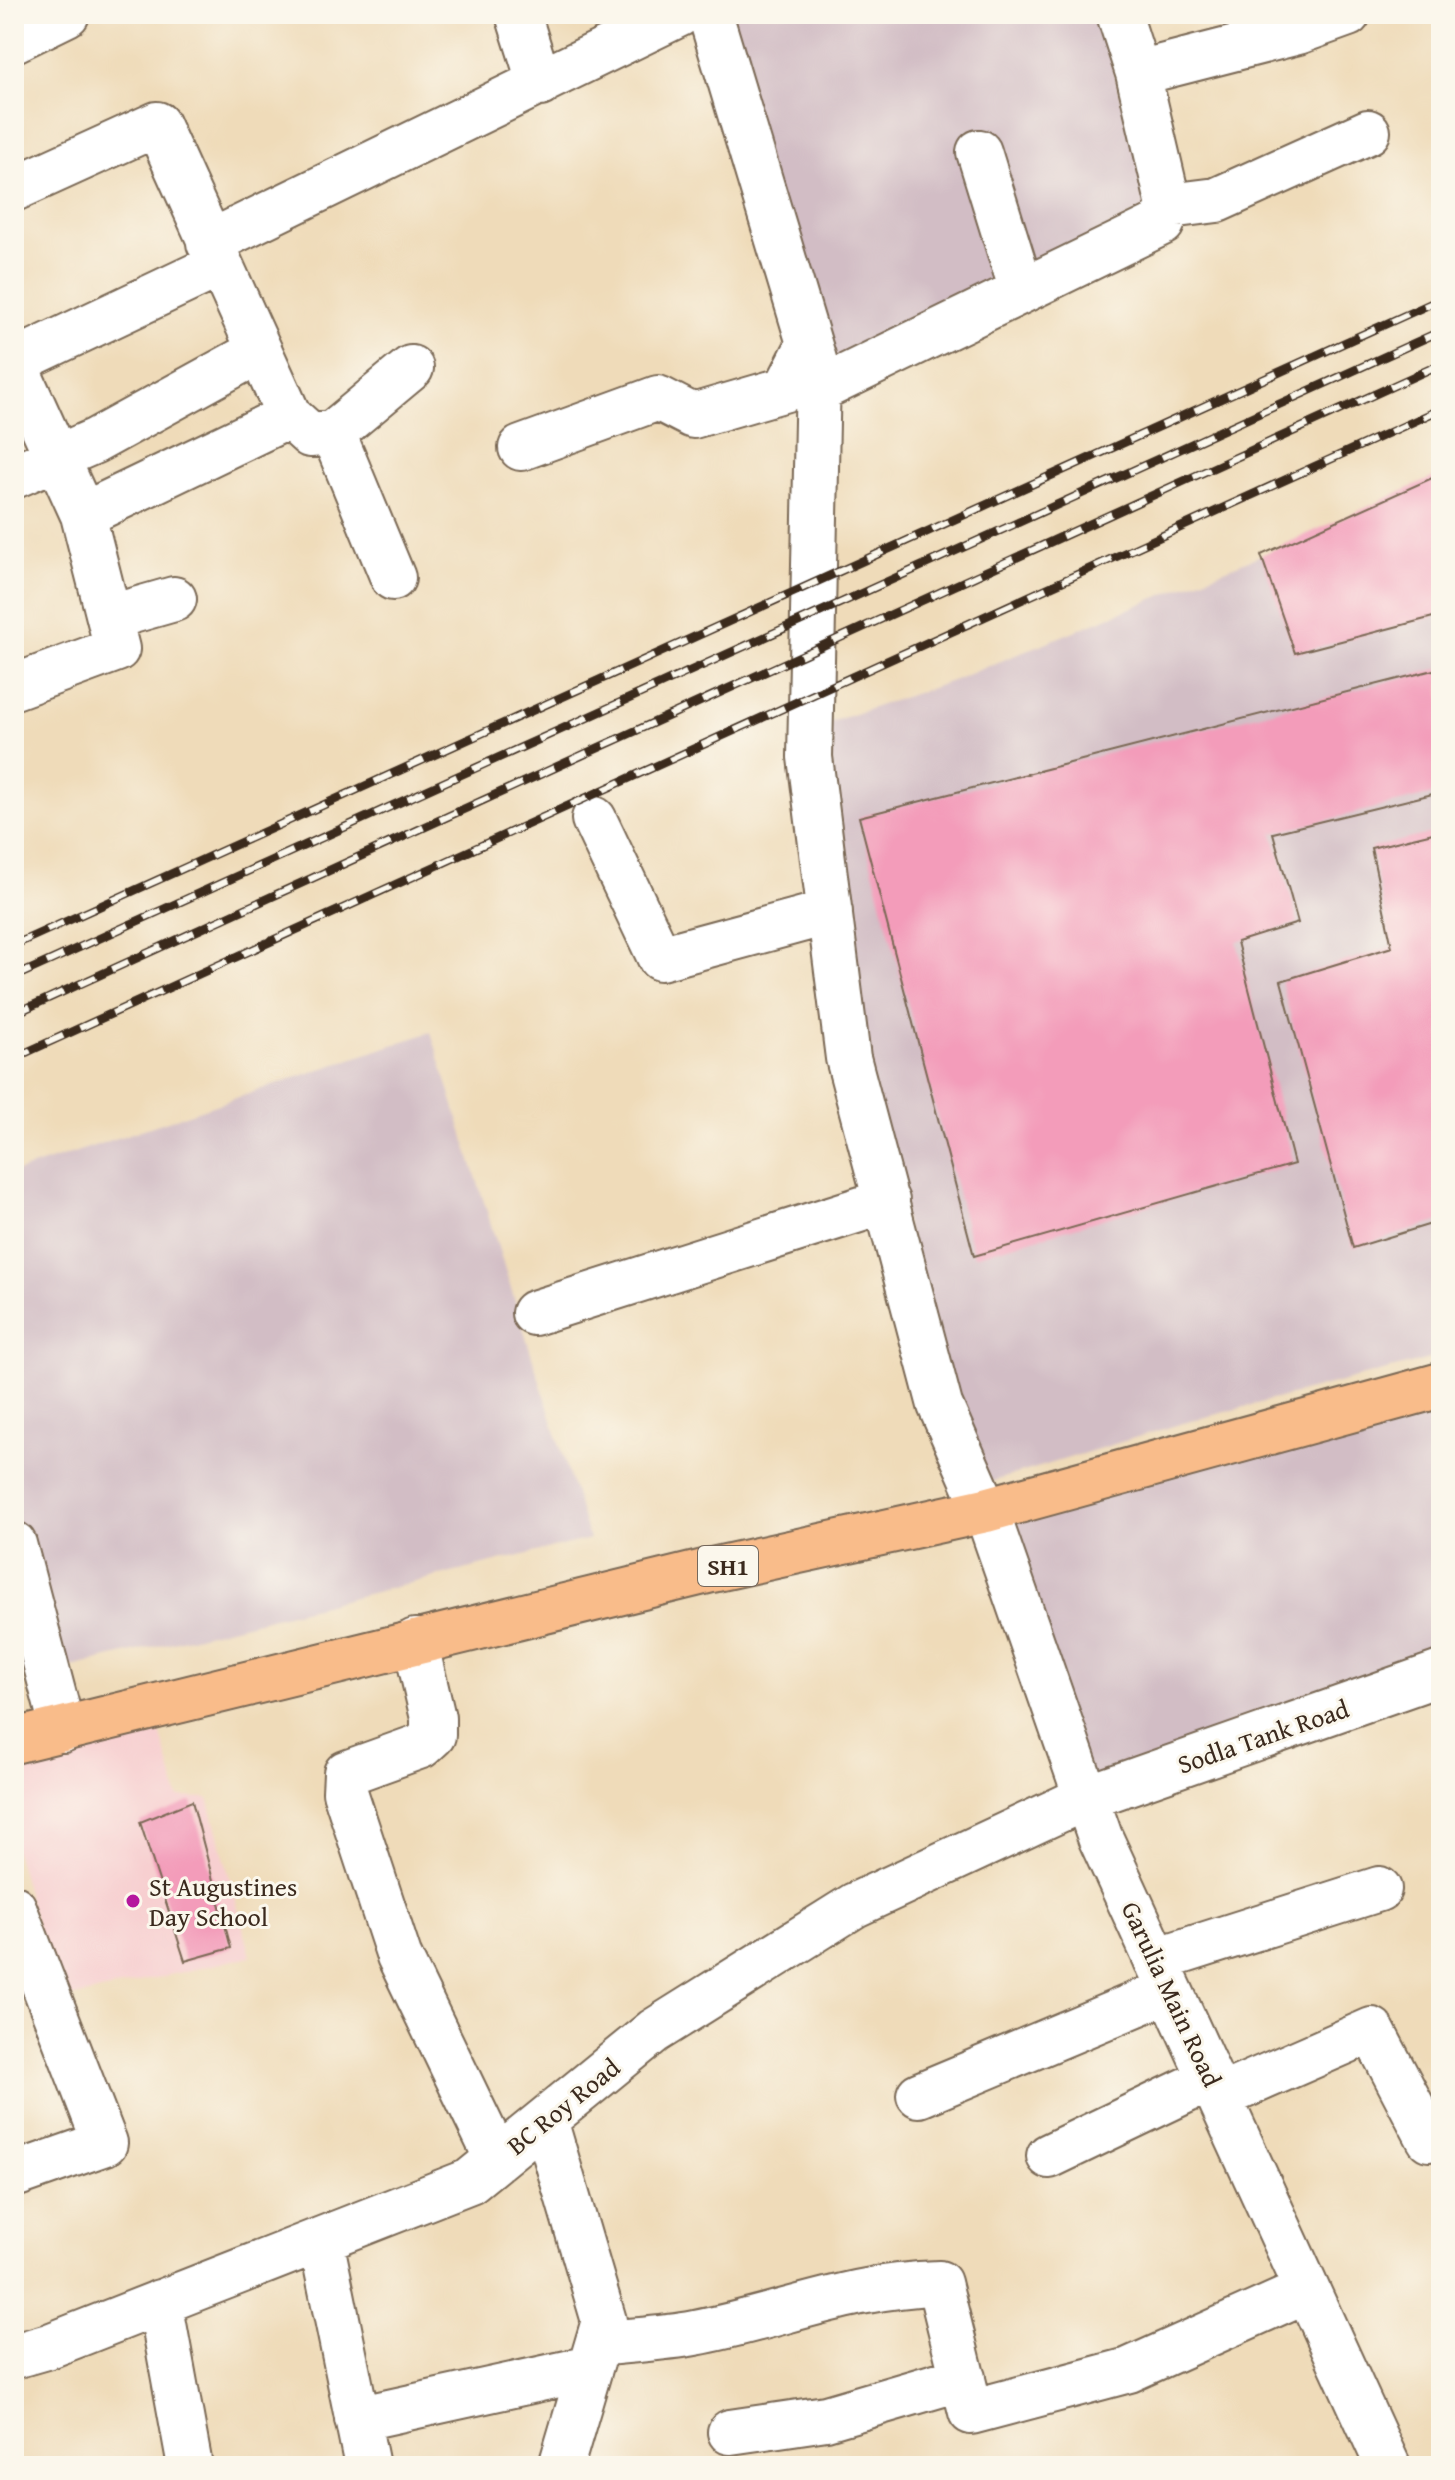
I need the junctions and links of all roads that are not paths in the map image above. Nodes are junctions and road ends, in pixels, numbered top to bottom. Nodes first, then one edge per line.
1 (67, 14) edge
2 (518, 14) edge
3 (680, 14) edge
4 (710, 14) edge
5 (1119, 14) edge
6 (1348, 14) edge
7 (14, 40) edge
8 (1138, 73) junction
9 (540, 84) junction
10 (1368, 132) dead end
11 (979, 152) dead end
12 (14, 189) edge
13 (1169, 206) junction
14 (214, 254) junction
15 (1022, 291) junction
16 (809, 344) junction
17 (259, 351) junction
18 (14, 362) edge
19 (411, 368) dead end
20 (816, 391) junction
21 (289, 416) junction
22 (333, 433) junction
23 (521, 448) dead end
24 (57, 458) junction
25 (14, 476) edge
26 (83, 515) junction
27 (393, 578) dead end
28 (174, 599) dead end
29 (111, 617) junction
30 (14, 687) edge
31 (594, 819) dead end
32 (830, 912) junction
33 (887, 1201) junction
34 (534, 1313) dead end
35 (1441, 1385) edge
36 (986, 1510) junction
37 (14, 1544) edge
38 (415, 1641) junction
39 (1441, 1673) edge
40 (63, 1730) junction
41 (14, 1741) edge
42 (1085, 1798) junction
43 (1379, 1889) dead end
44 (14, 1908) edge
45 (1163, 1975) junction
46 (1215, 2088) junction
47 (919, 2095) dead end
48 (545, 2120) junction
49 (1441, 2134) edge
50 (1049, 2156) dead end
51 (497, 2159) junction
52 (14, 2175) edge
53 (321, 2240) junction
54 (1307, 2290) junction
55 (160, 2302) junction
56 (14, 2356) edge
57 (594, 2356) junction
58 (963, 2378) junction
59 (357, 2419) junction
60 (730, 2432) dead end
61 (190, 2466) edge
62 (367, 2466) edge
63 (561, 2466) edge
64 (1388, 2466) edge

1 - 7 street
2 - 9 street
3 - 9 street
4 - 16 street, Garulia Main Road
5 - 8 street
6 - 8 street
8 - 13 street
9 - 14 street
10 - 13 street
11 - 15 street
12 - 14 street
13 - 15 street
14 - 17 street
14 - 18 street
15 - 20 street
16 - 20 street, Garulia Main Road
16 - 23 street
17 - 21 street
17 - 24 street
18 - 24 street
19 - 22 street
20 - 32 street, Garulia Main Road
21 - 22 street
21 - 26 street
22 - 27 street
24 - 25 street
24 - 26 street
26 - 29 street
28 - 29 street
29 - 30 street
31 - 32 street
32 - 33 street, Garulia Main Road
33 - 34 street
33 - 36 street, Garulia Main Road
35 - 36 main road, SH1
36 - 38 main road, SH1
36 - 42 street, Garulia Main Road
37 - 40 street
38 - 40 main road, SH1
38 - 51 street
39 - 42 street, Sodla Tank Road
40 - 41 main road, SH1
42 - 45 street, Garulia Main Road
42 - 48 street, BC Roy Road
43 - 45 street
44 - 52 street
45 - 46 street, Garulia Main Road
45 - 47 street
46 - 49 street
46 - 50 street
46 - 54 street, Garulia Main Road
48 - 51 street, BC Roy Road
48 - 57 street
51 - 53 street, BC Roy Road
53 - 55 street, BC Roy Road
53 - 59 street
54 - 58 street
54 - 64 street, Garulia Main Road
55 - 56 street, BC Roy Road
55 - 61 street
57 - 58 street
57 - 59 street
57 - 63 street
58 - 60 street
59 - 62 street

